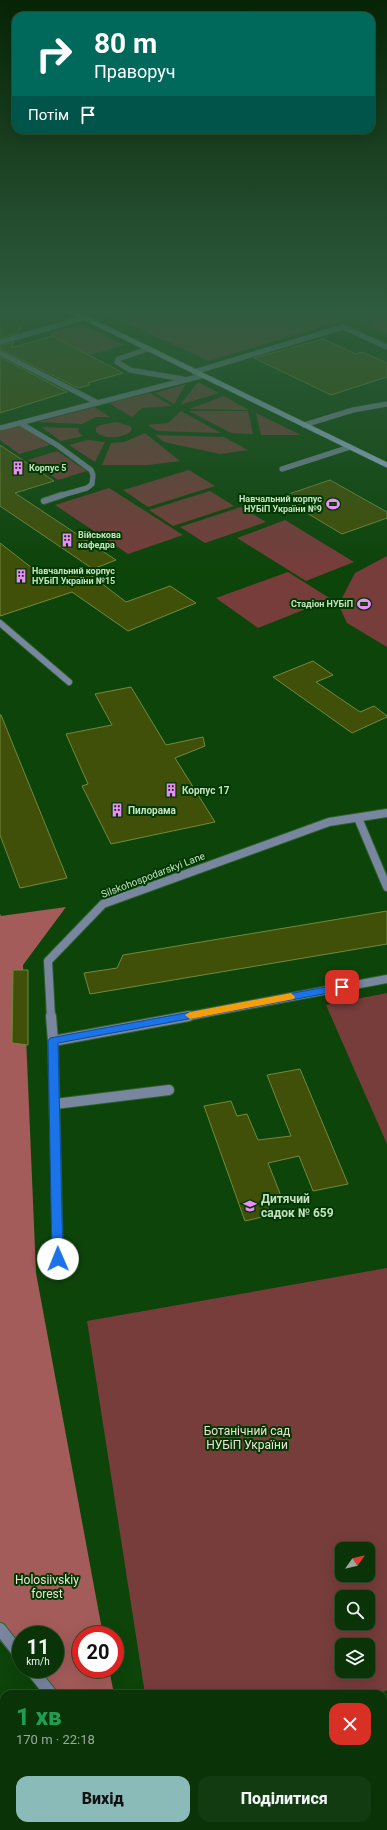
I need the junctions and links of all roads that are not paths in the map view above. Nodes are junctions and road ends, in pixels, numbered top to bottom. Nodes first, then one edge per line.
1 (85, 396) edge
2 (122, 396) edge
3 (244, 396) edge
4 (386, 401) edge
5 (98, 403) junction
6 (20, 423) junction
7 (304, 425) junction
8 (0, 428) edge
9 (350, 447) junction
10 (387, 465) edge
11 (282, 469) dead end
12 (44, 502) dead end
13 (0, 624) edge
14 (69, 682) dead end
15 (387, 813) edge
16 (358, 818) junction
17 (387, 887) edge
18 (387, 979) edge
19 (53, 1041) junction
20 (169, 1090) dead end
21 (55, 1104) junction
22 (58, 1259) dead end
23 (0, 1629) edge
24 (12, 1644) edge
25 (38, 1678) edge
26 (48, 1690) edge

1 - 5 street
2 - 5 street
3 - 7 street
4 - 7 street
5 - 6 street
6 - 8 street
6 - 12 street
7 - 9 street
9 - 10 street
9 - 11 street
13 - 14 street
15 - 16 street, Silskohospodarskyi Lane
16 - 17 street
16 - 19 street, Silskohospodarskyi Lane
18 - 19 street
19 - 21 street, Silskohospodarskyi Lane
20 - 21 street
21 - 22 street, Silskohospodarskyi Lane
23 - 24 street
25 - 26 street

